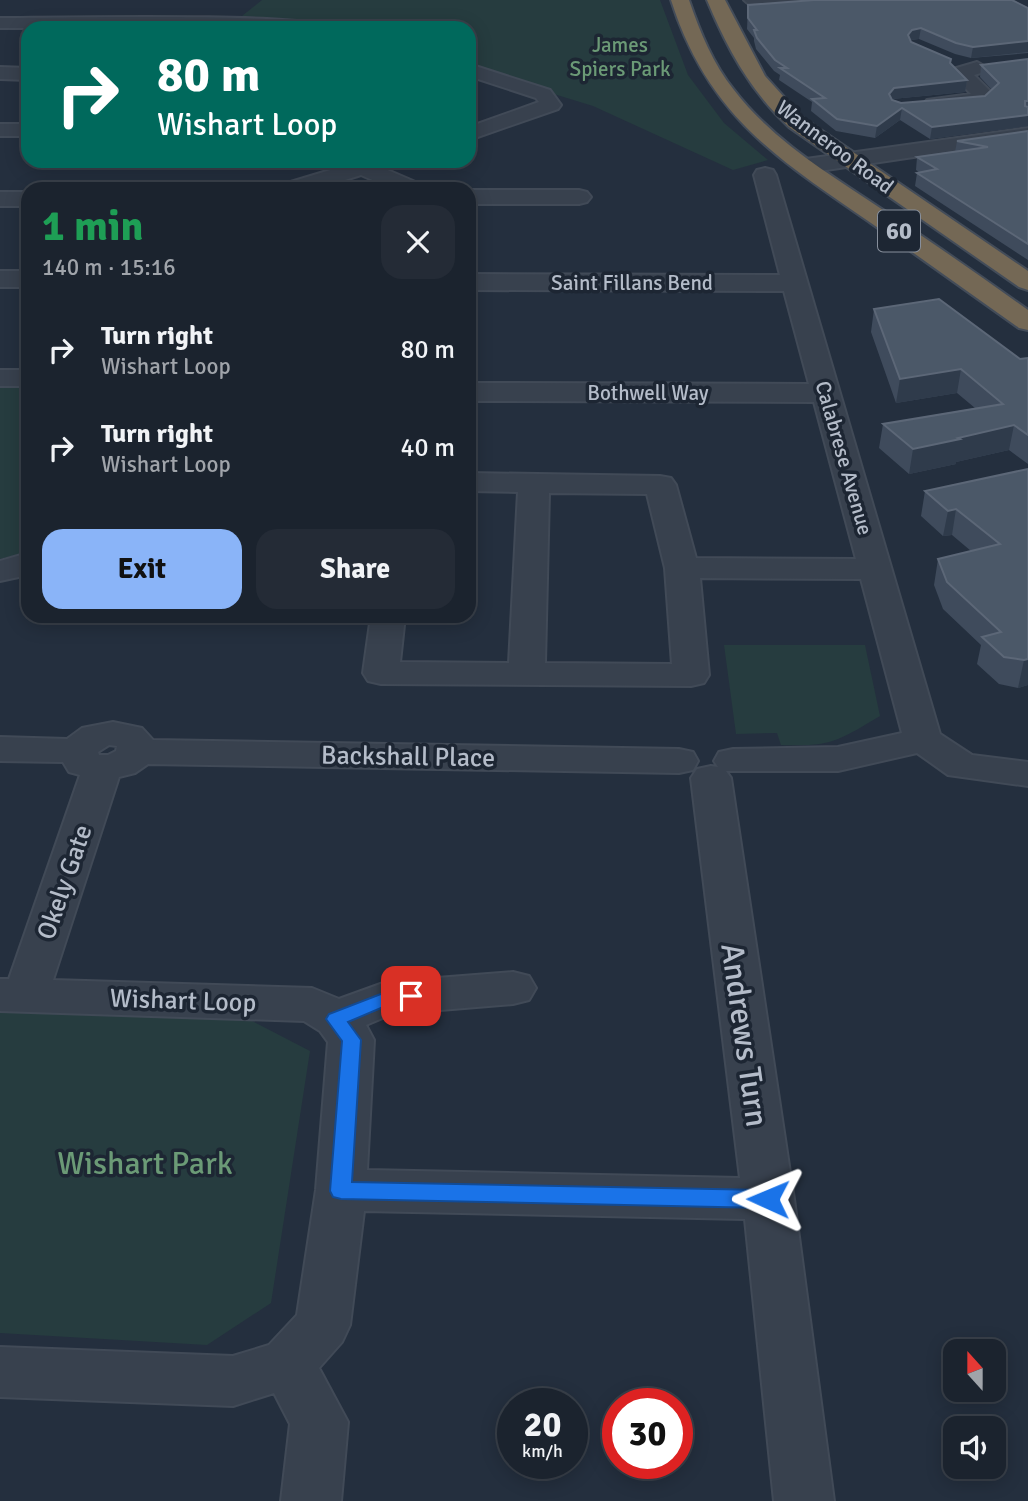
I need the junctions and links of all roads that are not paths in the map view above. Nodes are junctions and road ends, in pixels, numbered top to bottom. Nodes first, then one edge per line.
1 (680, 0) edge
2 (716, 0) edge
3 (753, 0) edge
4 (821, 0) edge
5 (228, 4) dead end
6 (246, 5) dead end
7 (215, 21) edge
8 (236, 21) edge
9 (0, 23) edge
10 (21, 23) edge
11 (941, 61) edge
12 (1002, 64) edge
13 (977, 68) junction
14 (476, 72) edge
15 (0, 74) edge
16 (21, 74) edge
17 (913, 106) edge
18 (0, 130) edge
19 (21, 130) edge
20 (476, 132) edge
21 (1028, 134) edge
22 (847, 160) junction
23 (806, 166) junction
24 (360, 168) edge
25 (379, 168) edge
26 (765, 175) dead end
27 (315, 182) edge
28 (401, 182) edge
29 (476, 197) edge
30 (579, 197) dead end
31 (0, 199) edge
32 (21, 199) edge
33 (0, 279) edge
34 (21, 279) edge
35 (476, 282) edge
36 (1028, 282) edge
37 (796, 284) junction
38 (1028, 321) edge
39 (0, 378) edge
40 (21, 378) edge
41 (476, 392) edge
42 (826, 393) junction
43 (476, 482) edge
44 (534, 484) junction
45 (682, 568) junction
46 (875, 569) junction
47 (387, 623) edge
48 (527, 676) junction
49 (923, 740) junction
50 (0, 749) edge
51 (106, 757) junction
52 (707, 767) junction
53 (1027, 776) edge
54 (513, 988) dead end
55 (13, 995) edge
56 (336, 1019) junction
57 (341, 1191) junction
58 (768, 1199) junction
59 (287, 1364) junction
60 (0, 1372) edge
61 (311, 1501) edge
62 (804, 1501) edge

1 - 23 highway, Wanneroo Road / 60
2 - 22 highway, Wanneroo Road / 60
3 - 4 street
5 - 7 street
6 - 8 street
9 - 10 street
11 - 13 street
12 - 13 street
13 - 17 street
14 - 20 street
15 - 16 street
18 - 19 street
21 - 22 street
22 - 23 street
22 - 36 highway, Wanneroo Road / 60
23 - 38 highway, Wanneroo Road / 60
24 - 27 street
25 - 28 street
26 - 37 street, Calabrese Avenue
29 - 30 street
31 - 32 street
33 - 34 street
35 - 37 street, Saint Fillans Bend
37 - 42 street, Calabrese Avenue
39 - 40 street
41 - 42 street, Bothwell Way
42 - 46 street, Calabrese Avenue
43 - 44 street
44 - 45 street
44 - 48 street
45 - 46 street
45 - 48 street
46 - 49 street, Calabrese Avenue
47 - 48 street
49 - 52 street, Backshall Place
49 - 53 street
50 - 51 street, Backshall Place
51 - 52 street, Backshall Place
51 - 55 street, Okely Gate
52 - 58 street, Andrews Turn
54 - 56 street
55 - 56 street, Wishart Loop
56 - 57 street
57 - 58 street
57 - 59 street
58 - 62 street, Andrews Turn
59 - 60 street
59 - 61 street

